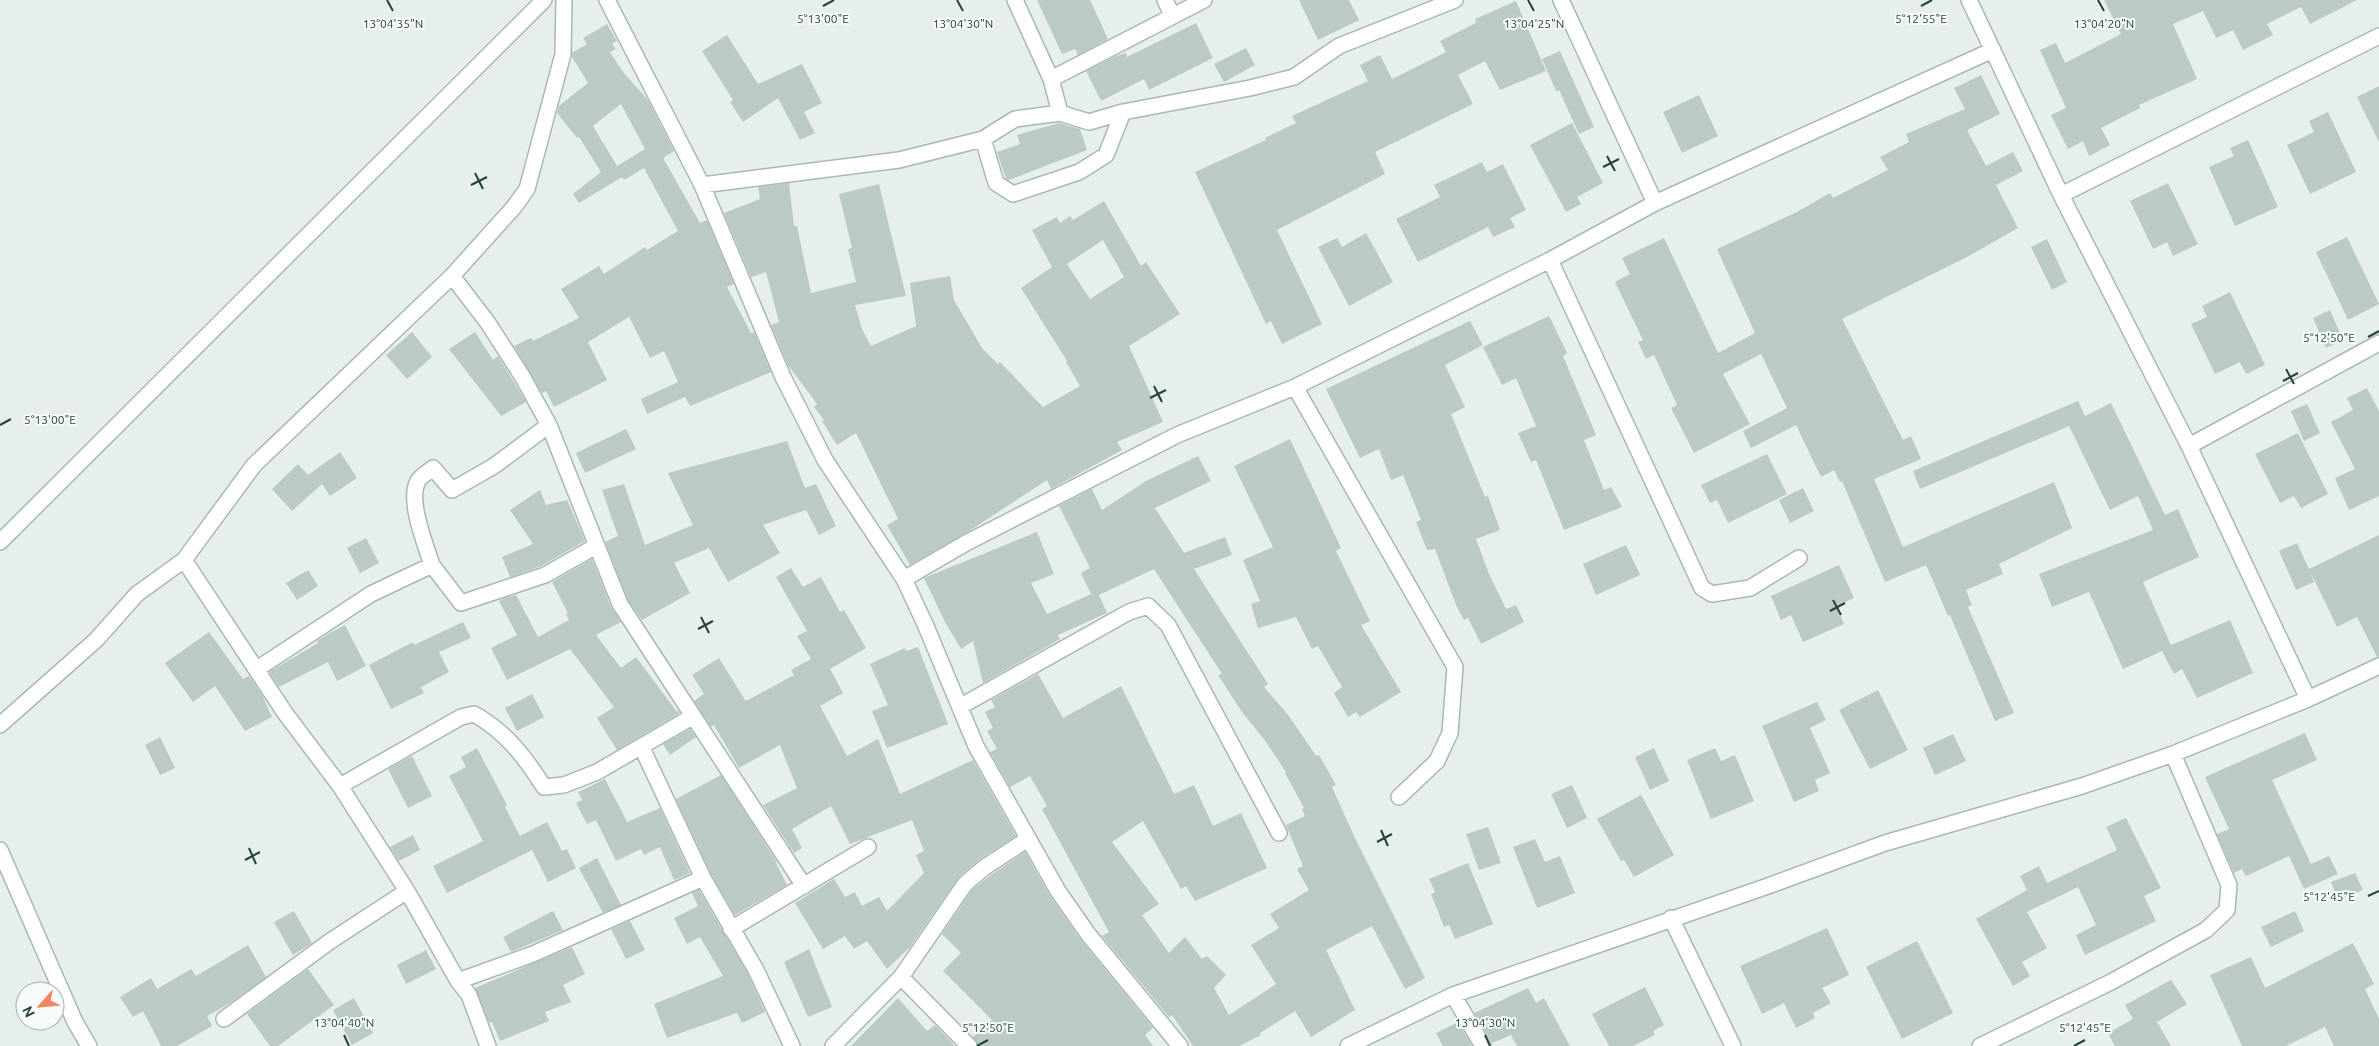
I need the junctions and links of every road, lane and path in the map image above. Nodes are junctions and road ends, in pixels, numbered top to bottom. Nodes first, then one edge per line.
1 (544, 0) edge
2 (564, 0) edge
3 (607, 0) edge
4 (1015, 0) edge
5 (1165, 0) edge
6 (1204, 0) edge
7 (1455, 0) edge
8 (1562, 0) edge
9 (1969, 0) edge
10 (1172, 15) junction
11 (2379, 36) edge
12 (1993, 50) junction
13 (1051, 79) junction
14 (1123, 112) junction
15 (1060, 113) junction
16 (983, 139) junction
17 (702, 185) junction
18 (2061, 195) junction
19 (1655, 203) junction
20 (1550, 260) junction
21 (452, 276) junction
22 (2379, 343) edge
23 (1294, 387) junction
24 (549, 425) junction
25 (2189, 446) junction
26 (0, 542) edge
27 (596, 546) junction
28 (1799, 558) dead end
29 (184, 560) junction
30 (432, 565) junction
31 (904, 578) junction
32 (2379, 666) edge
33 (257, 669) junction
34 (2308, 699) junction
35 (960, 706) junction
36 (692, 717) junction
37 (0, 725) edge
38 (642, 748) junction
39 (2173, 754) junction
40 (340, 786) junction
41 (1399, 797) dead end
42 (1279, 833) dead end
43 (1028, 839) junction
44 (868, 847) dead end
45 (0, 850) edge
46 (703, 878) junction
47 (804, 886) junction
48 (407, 891) junction
49 (1671, 918) junction
50 (731, 929) junction
51 (901, 977) junction
52 (458, 981) junction
53 (1453, 995) junction
54 (224, 1019) dead end
55 (89, 1046) edge
56 (488, 1046) edge
57 (792, 1046) edge
58 (833, 1046) edge
59 (969, 1046) edge
60 (1180, 1046) edge
61 (1348, 1046) edge
62 (1483, 1046) edge
63 (1733, 1046) edge
64 (1980, 1046) edge

1 - 26 street
2 - 21 street
3 - 17 street
4 - 13 street
5 - 10 street
6 - 10 street
7 - 14 street
8 - 19 street
9 - 12 street
10 - 13 street
11 - 18 street
12 - 18 street
12 - 19 street
13 - 15 street
14 - 15 street
14 - 16 street
15 - 16 street
16 - 17 street
17 - 31 street
18 - 25 street
19 - 20 street
20 - 23 street
20 - 28 street
21 - 24 street
21 - 29 street
22 - 25 street
23 - 31 street
23 - 41 street
24 - 27 street
24 - 30 street
25 - 34 street
27 - 30 street
27 - 36 street
29 - 33 street
29 - 37 street
30 - 33 street
31 - 35 street
32 - 34 street
33 - 40 street
34 - 39 street
35 - 42 street
35 - 43 street
36 - 38 street
36 - 47 street
38 - 40 street
38 - 46 street
39 - 49 street
39 - 64 street
40 - 48 street
43 - 51 street
43 - 60 street
44 - 47 street
45 - 55 street
46 - 50 street
46 - 52 street
47 - 50 street
48 - 52 street
48 - 54 street
49 - 53 street
49 - 63 street
50 - 57 street
51 - 58 street
51 - 59 street
52 - 56 street
53 - 61 street
53 - 62 street

